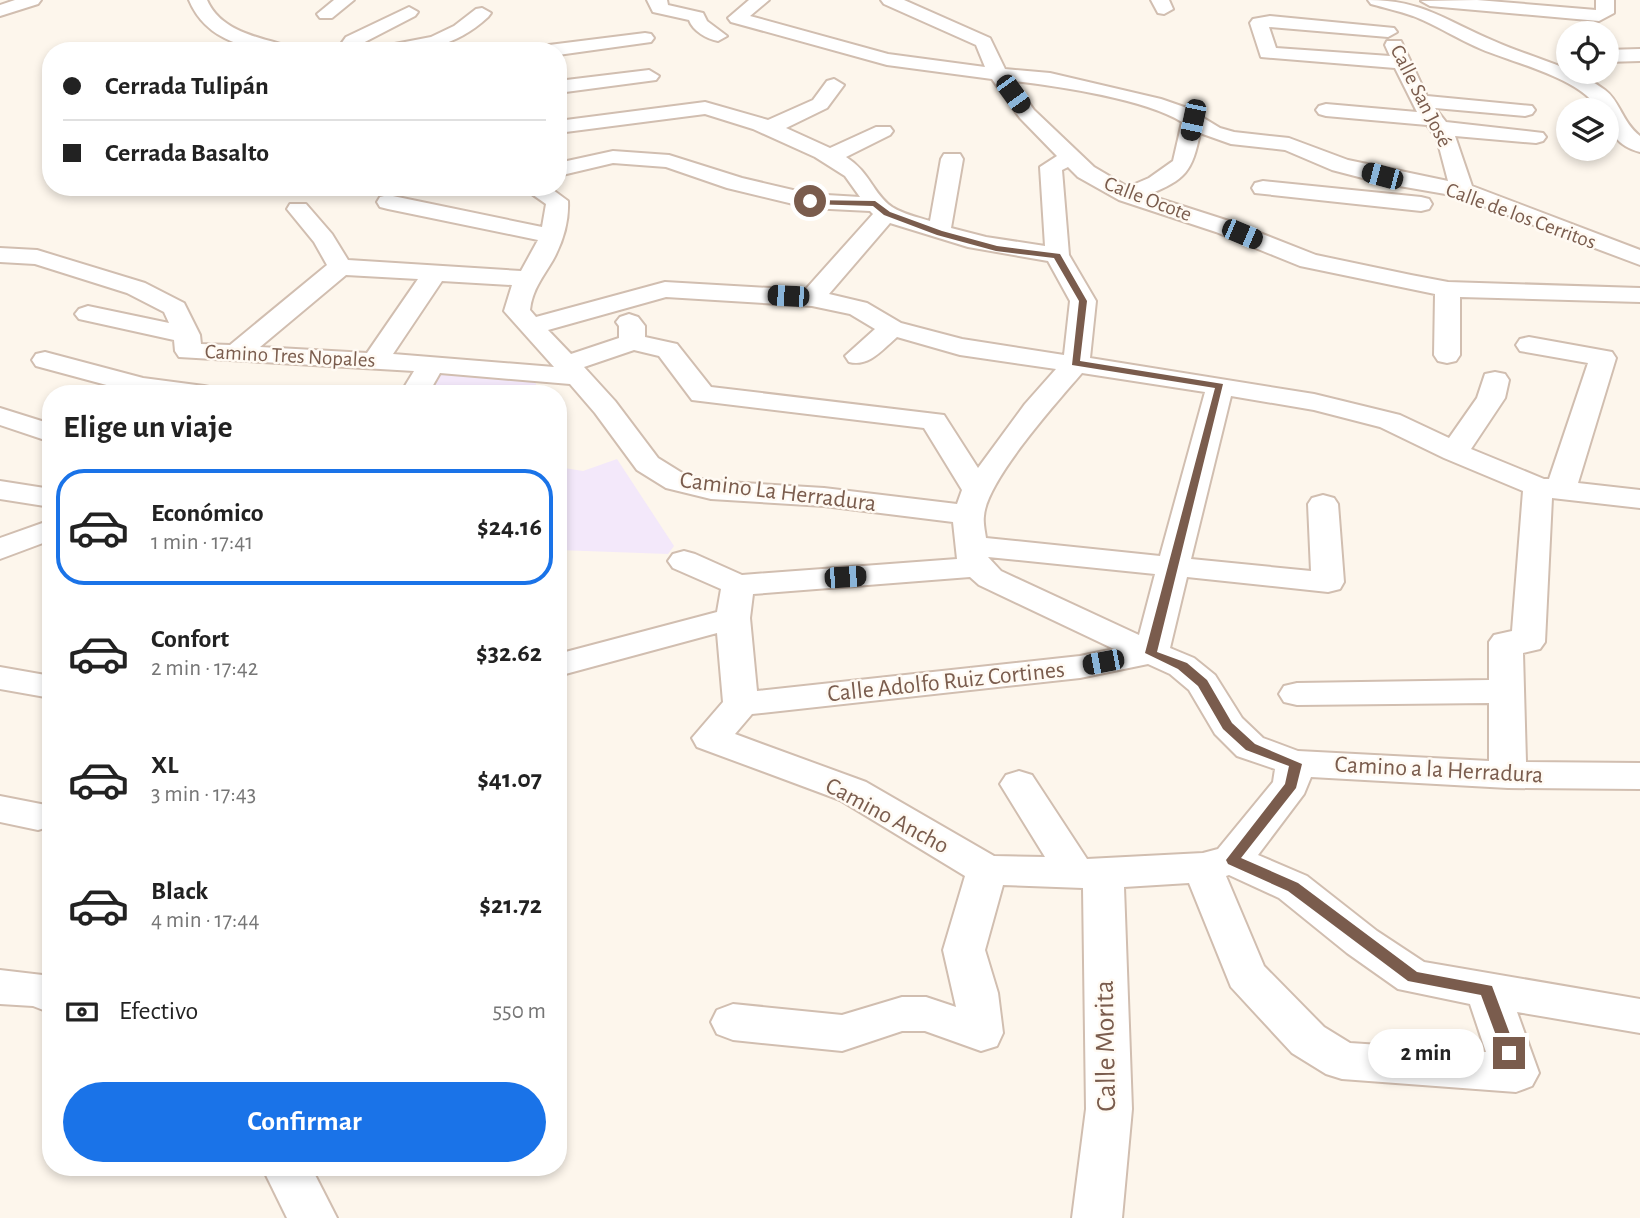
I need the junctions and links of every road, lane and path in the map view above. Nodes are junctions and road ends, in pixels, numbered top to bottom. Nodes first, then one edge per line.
1 (32, 0) edge
2 (198, 0) edge
3 (345, 0) edge
4 (656, 0) edge
5 (761, 0) edge
6 (890, 0) edge
7 (1377, 0) edge
8 (1605, 0) edge
9 (1421, 5) edge
10 (0, 11) edge
11 (410, 12) dead end
12 (482, 13) dead end
13 (326, 14) dead end
14 (1388, 32) junction
15 (718, 36) dead end
16 (645, 38) dead end
17 (256, 42) edge
18 (351, 42) edge
19 (442, 42) edge
20 (567, 49) edge
21 (1640, 55) edge
22 (1619, 56) edge
23 (1314, 57) junction
24 (1556, 59) edge
25 (1530, 61) junction
26 (1404, 63) junction
27 (998, 74) junction
28 (649, 76) dead end
29 (1325, 81) dead end
30 (712, 85) dead end
31 (834, 85) dead end
32 (567, 86) edge
33 (1420, 101) junction
34 (705, 108) junction
35 (1326, 110) dead end
36 (1525, 110) dead end
37 (1193, 120) junction
38 (1436, 123) junction
39 (567, 126) edge
40 (769, 128) junction
41 (883, 131) dead end
42 (1630, 132) edge
43 (1536, 137) dead end
44 (1640, 146) edge
45 (828, 157) junction
46 (1069, 158) junction
47 (952, 159) dead end
48 (567, 168) edge
49 (1263, 188) dead end
50 (1462, 190) junction
51 (1127, 195) junction
52 (549, 196) edge
53 (388, 202) dead end
54 (298, 209) dead end
55 (881, 209) junction
56 (1517, 213) junction
57 (940, 233) junction
58 (551, 236) junction
59 (0, 255) edge
60 (1057, 256) junction
61 (1640, 258) edge
62 (340, 267) junction
63 (435, 273) junction
64 (527, 279) junction
65 (1448, 289) junction
66 (1640, 295) edge
67 (812, 298) junction
68 (612, 304) junction
69 (88, 314) dead end
70 (530, 327) junction
71 (892, 328) junction
72 (632, 342) junction
73 (187, 343) junction
74 (1529, 345) dead end
75 (236, 354) junction
76 (1447, 355) dead end
77 (858, 356) dead end
78 (45, 360) dead end
79 (375, 360) junction
80 (1076, 363) junction
81 (432, 364) junction
82 (573, 370) junction
83 (1495, 380) dead end
84 (121, 385) edge
85 (141, 385) edge
86 (419, 385) edge
87 (1220, 386) junction
88 (0, 416) edge
89 (42, 430) edge
90 (1454, 452) junction
91 (1549, 488) junction
92 (0, 491) edge
93 (42, 497) edge
94 (1640, 499) edge
95 (972, 502) junction
96 (1323, 504) dead end
97 (42, 532) edge
98 (7, 544) edge
99 (42, 552) edge
100 (973, 557) junction
101 (684, 561) dead end
102 (1174, 567) junction
103 (736, 601) junction
104 (1151, 653) junction
105 (567, 662) edge
106 (3, 684) edge
107 (42, 686) edge
108 (1507, 691) junction
109 (1297, 694) dead end
110 (741, 704) junction
111 (1295, 764) junction
112 (1508, 775) junction
113 (1640, 776) edge
114 (1019, 783) dead end
115 (0, 809) edge
116 (38, 816) dead end
117 (1218, 864) junction
118 (986, 870) junction
119 (1089, 873) junction
120 (0, 987) edge
121 (42, 988) edge
122 (1487, 990) junction
123 (1640, 1016) edge
124 (733, 1022) dead end
125 (291, 1176) edge
126 (312, 1218) edge
127 (1097, 1218) edge

1 - 10 street
2 - 17 street
3 - 13 street
4 - 15 street
5 - 27 street, Calle de los Cerritos
6 - 27 street, Calle Ocote
7 - 9 street
8 - 9 street
9 - 14 street, Calle San José
9 - 25 street
11 - 18 street
12 - 19 street
14 - 23 street
14 - 26 street, Calle San José
16 - 20 street
21 - 22 street
23 - 26 street
23 - 29 street
24 - 25 street
25 - 42 street
26 - 33 street, Calle San José
27 - 37 street, Calle de los Cerritos
27 - 46 street, Calle Ocote
28 - 32 street
30 - 34 street
31 - 40 street
33 - 36 street
33 - 38 street, Calle San José
34 - 39 street
34 - 40 street
35 - 38 street
37 - 50 street, Calle de los Cerritos
37 - 51 street
38 - 43 street
38 - 50 street, Calle San José
40 - 45 street
41 - 45 street
42 - 44 street
45 - 55 street
46 - 51 street, Calle Ocote
46 - 60 street
47 - 57 street
48 - 55 street
49 - 56 street
50 - 56 street, Calle de los Cerritos
51 - 65 street, Calle Ocote
52 - 58 street, Camino La Herradura
53 - 58 street
54 - 62 street
55 - 57 street
55 - 67 street
56 - 61 street, Calle de los Cerritos
57 - 60 street
58 - 64 street, Camino La Herradura
59 - 73 street, Camino Tres Nopales
60 - 80 street
62 - 63 street
62 - 75 street
63 - 64 street
63 - 79 street
64 - 70 street, Camino La Herradura
65 - 66 street, Calle Ocote
65 - 76 street
67 - 68 street
67 - 71 street
68 - 70 street
68 - 72 street
69 - 73 street
70 - 82 street, Camino La Herradura
71 - 77 street
71 - 80 street
72 - 82 street
72 - 95 street
73 - 75 street, Camino Tres Nopales
73 - 85 street
74 - 91 street
75 - 79 street, Camino Tres Nopales
78 - 84 street
79 - 81 street, Camino Tres Nopales
80 - 87 street
80 - 95 street
81 - 82 street, Camino Tres Nopales
81 - 86 street
82 - 95 street, Camino La Herradura
83 - 90 street
87 - 90 street
87 - 102 street
88 - 89 street
90 - 91 street
91 - 94 street
91 - 108 street
92 - 93 street
95 - 100 street
96 - 102 street
97 - 98 street
98 - 99 street
100 - 102 street
100 - 103 street
100 - 104 street, Camino a la Herradura
101 - 103 street
102 - 104 street
103 - 105 street
103 - 110 street
104 - 110 street, Calle Adolfo Ruiz Cortines
104 - 111 street, Camino a la Herradura
106 - 107 street
108 - 109 street
108 - 112 street
110 - 118 street, Camino Ancho
111 - 112 street, Camino a la Herradura
111 - 117 street
112 - 113 street, Camino a la Herradura
114 - 119 street
115 - 116 street
117 - 119 street, Camino Ancho
117 - 122 street, Camino Ancho
117 - 122 street
118 - 119 street, Camino Ancho
118 - 124 street
119 - 127 street, Calle Morita
120 - 121 street
122 - 123 street, Camino Ancho
125 - 126 street

